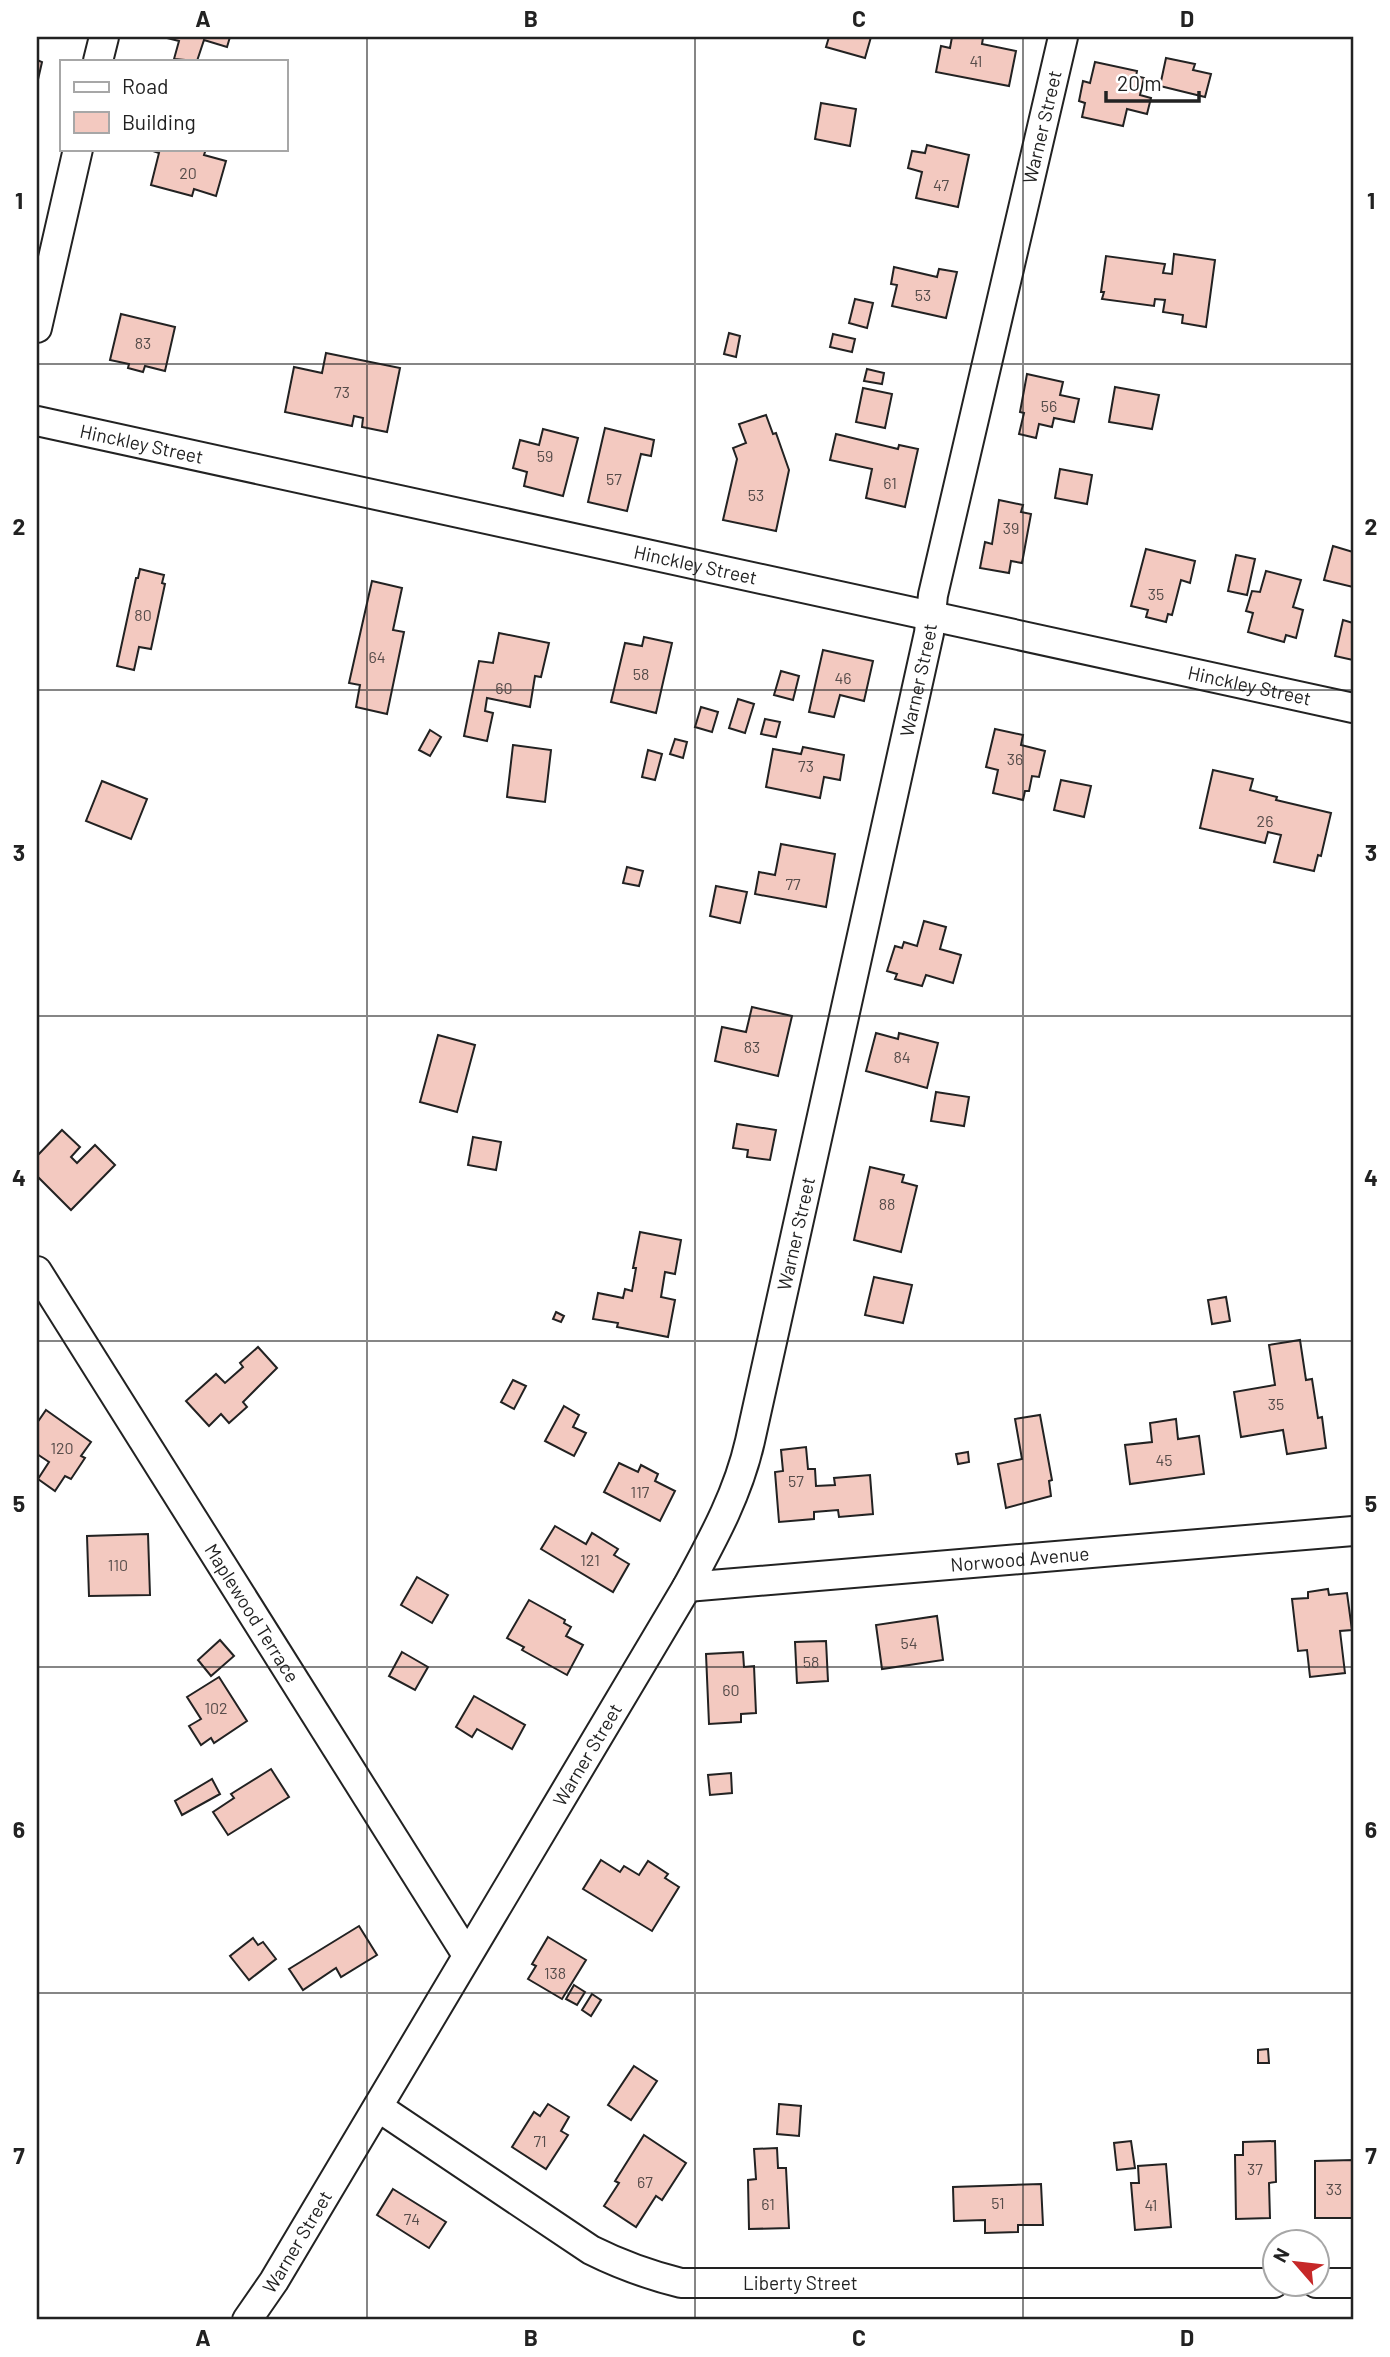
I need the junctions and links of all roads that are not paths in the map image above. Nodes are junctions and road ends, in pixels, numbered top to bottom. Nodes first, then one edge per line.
1 (104, 37) edge
2 (1063, 37) edge
3 (99, 60) edge
4 (78, 150) edge
5 (37, 327) edge
6 (37, 421) edge
7 (931, 616) junction
8 (1353, 708) edge
9 (37, 1271) edge
10 (1353, 1531) edge
11 (687, 1587) junction
12 (467, 1955) junction
13 (378, 2107) junction
14 (1260, 2283) edge
15 (1330, 2283) edge
16 (1353, 2283) edge
17 (247, 2320) edge

1 - 3 street
2 - 7 street, Warner Street
4 - 5 street
6 - 7 street, Hinckley Street
7 - 8 street, Hinckley Street
7 - 11 street, Warner Street
9 - 12 street, Maplewood Terrace
10 - 11 street, Norwood Avenue
11 - 12 street, Warner Street
12 - 13 street, Warner Street
13 - 14 street, Liberty Street
13 - 17 street, Warner Street
15 - 16 street

